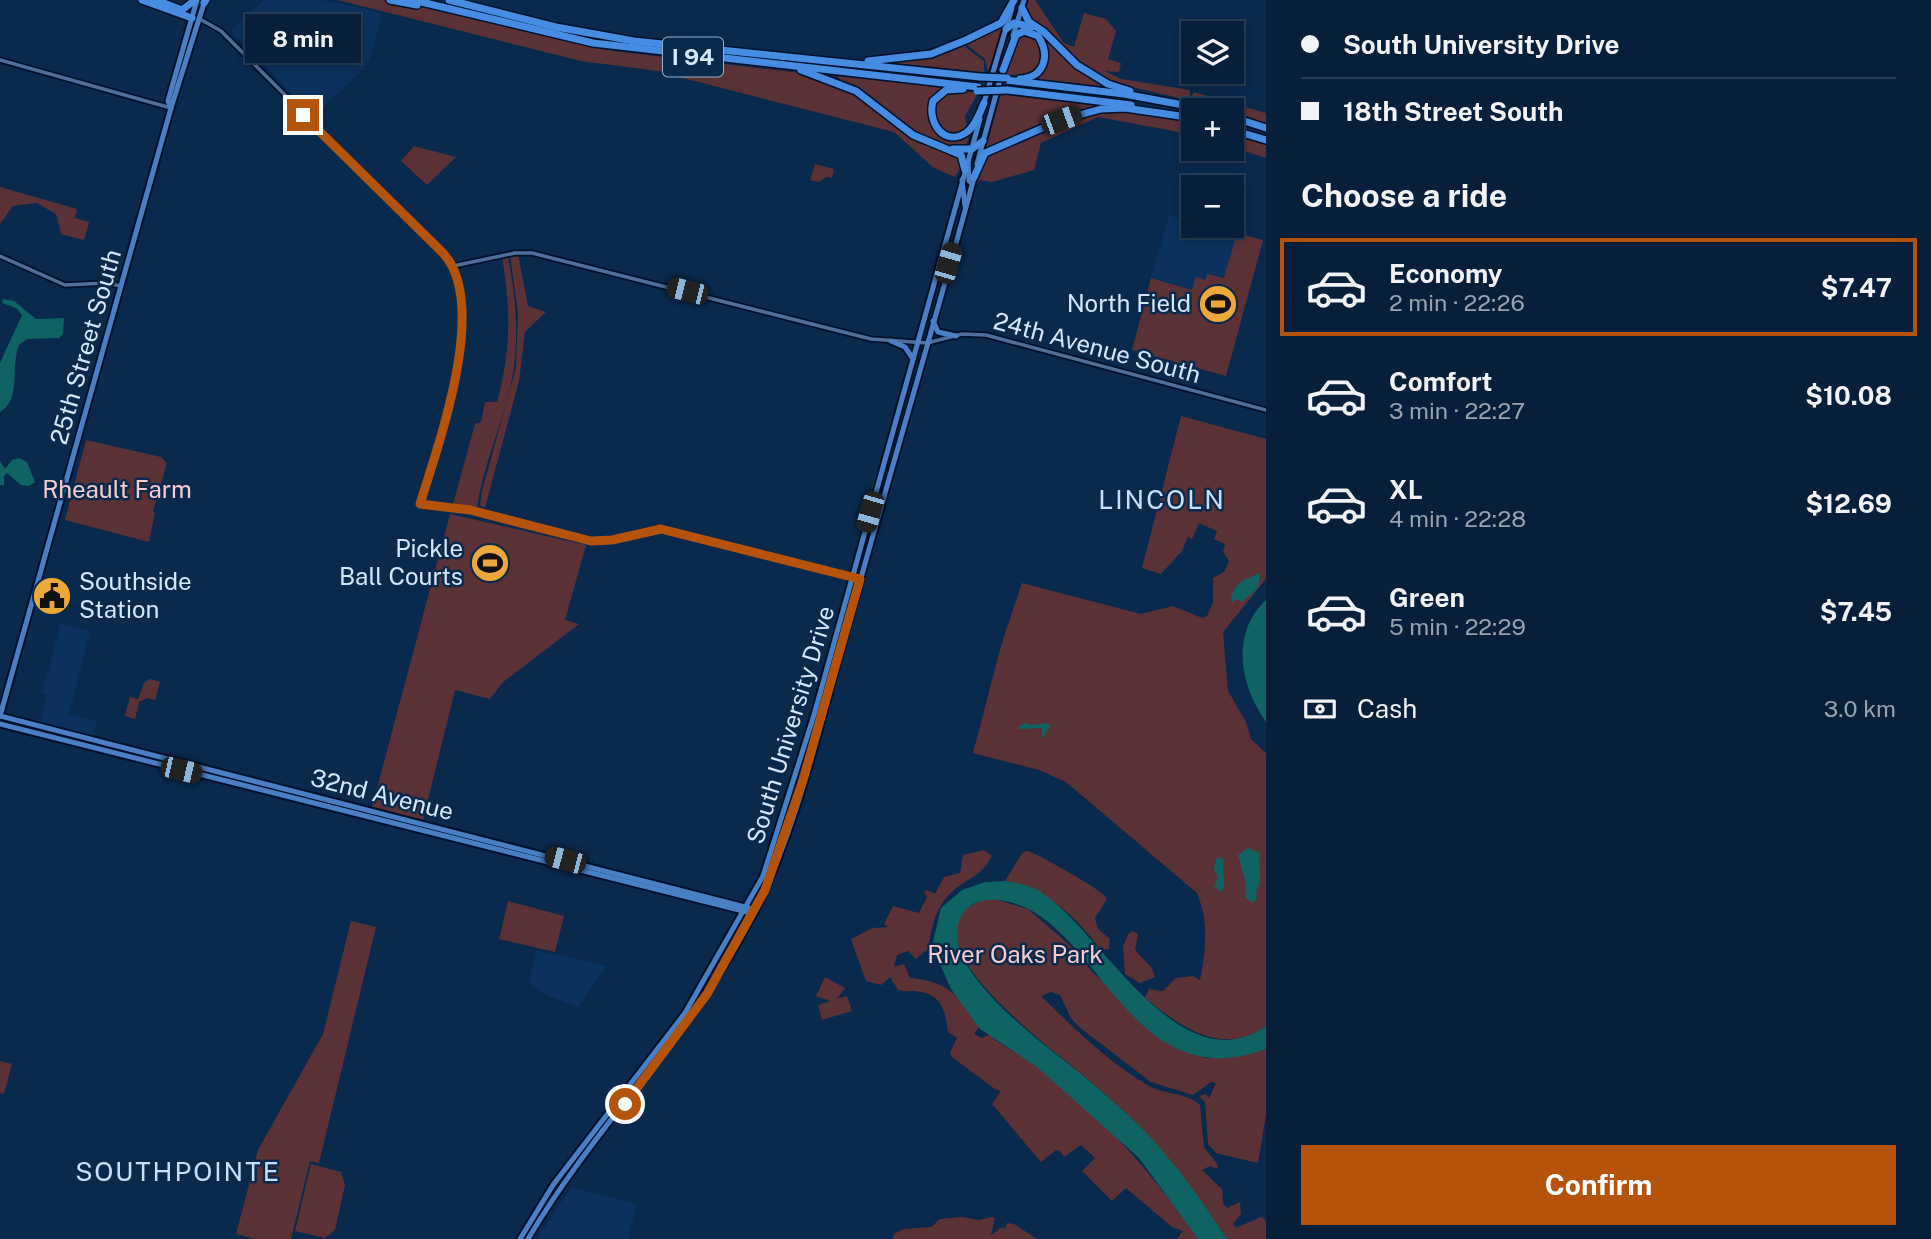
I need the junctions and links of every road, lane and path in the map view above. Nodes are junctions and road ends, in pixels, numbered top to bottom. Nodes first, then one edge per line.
1 (142, 0) edge
2 (156, 0) edge
3 (390, 0) edge
4 (413, 0) edge
5 (449, 0) edge
6 (460, 0) edge
7 (1015, 0) edge
8 (201, 1) edge
9 (1023, 3) edge
10 (488, 10) junction
11 (473, 15) junction
12 (196, 18) junction
13 (1017, 23) junction
14 (1006, 29) junction
15 (1039, 29) junction
16 (0, 60) edge
17 (836, 61) junction
18 (787, 66) junction
19 (1003, 70) junction
20 (1006, 79) junction
21 (977, 89) junction
22 (1150, 98) junction
23 (984, 103) junction
24 (1181, 104) edge
25 (171, 107) junction
26 (1181, 116) edge
27 (1181, 117) edge
28 (1244, 121) edge
29 (1266, 128) edge
30 (1244, 134) edge
31 (984, 141) junction
32 (1266, 141) edge
33 (935, 146) junction
34 (972, 149) junction
35 (968, 160) junction
36 (965, 170) junction
37 (962, 180) junction
38 (973, 180) junction
39 (965, 206) junction
40 (0, 256) edge
41 (453, 267) junction
42 (121, 286) junction
43 (933, 319) junction
44 (956, 336) junction
45 (891, 341) junction
46 (918, 341) junction
47 (927, 343) junction
48 (913, 359) junction
49 (905, 388) junction
50 (1266, 410) edge
51 (904, 423) junction
52 (895, 425) junction
53 (895, 454) junction
54 (853, 576) junction
55 (860, 579) junction
56 (837, 631) junction
57 (837, 660) junction
58 (823, 684) junction
59 (0, 716) edge
60 (821, 717) junction
61 (0, 724) edge
62 (745, 909) junction
63 (755, 912) junction
64 (520, 1239) edge
65 (528, 1239) edge

1 - 12 highway
2 - 8 highway
3 - 11 highway
4 - 11 highway, I 94
5 - 10 highway, I 94
6 - 10 highway
7 - 14 main road, South University Drive
7 - 17 highway
8 - 12 main road, 25th Street South
9 - 13 main road, South University Drive
9 - 15 highway
10 - 17 highway, I 94
11 - 18 highway, I 94
12 - 25 main road, 25th Street South
12 - 41 street
13 - 14 highway
13 - 15 highway
13 - 19 main road, South University Drive
14 - 23 main road, South University Drive
15 - 22 highway
16 - 25 street
17 - 20 highway, I 94, bridge
18 - 21 highway, I 94
18 - 33 highway
19 - 20 highway
19 - 31 main road, South University Drive
20 - 22 highway, I 94
21 - 23 highway
21 - 26 highway, I 94, bridge
22 - 24 highway, I 94
23 - 34 main road, South University Drive
25 - 42 main road, 25th Street South
27 - 38 highway
28 - 29 highway
30 - 32 highway
31 - 34 highway
31 - 38 main road, South University Drive
33 - 34 highway
33 - 36 highway
34 - 35 main road, South University Drive
35 - 36 main road, South University Drive
35 - 38 main road
36 - 37 main road, South University Drive
37 - 39 main road
37 - 46 main road, South University Drive
38 - 39 main road, South University Drive
39 - 43 main road, South University Drive
40 - 42 street
41 - 45 street, 24th Avenue South
41 - 54 street
42 - 59 main road, 25th Street South
43 - 44 main road
43 - 47 main road, South University Drive
44 - 47 street, 24th Avenue South
44 - 50 street, 24th Avenue South
45 - 46 street, 24th Avenue South
45 - 48 main road
46 - 47 street, 24th Avenue South
46 - 48 main road, South University Drive
47 - 51 main road, South University Drive
48 - 49 main road, South University Drive
49 - 51 main road
49 - 52 main road, South University Drive
51 - 53 main road, South University Drive
52 - 53 main road
52 - 54 main road, South University Drive
53 - 55 main road, South University Drive
54 - 55 street
54 - 56 main road, South University Drive
55 - 57 main road, South University Drive
56 - 57 main road
56 - 58 main road, South University Drive
57 - 60 main road, South University Drive
58 - 60 main road
58 - 62 main road, South University Drive
59 - 62 main road, 32nd Avenue
60 - 63 main road, South University Drive
61 - 62 main road, 32nd Avenue
62 - 63 main road, 32nd Avenue
62 - 64 main road, South University Drive
63 - 65 main road, South University Drive

